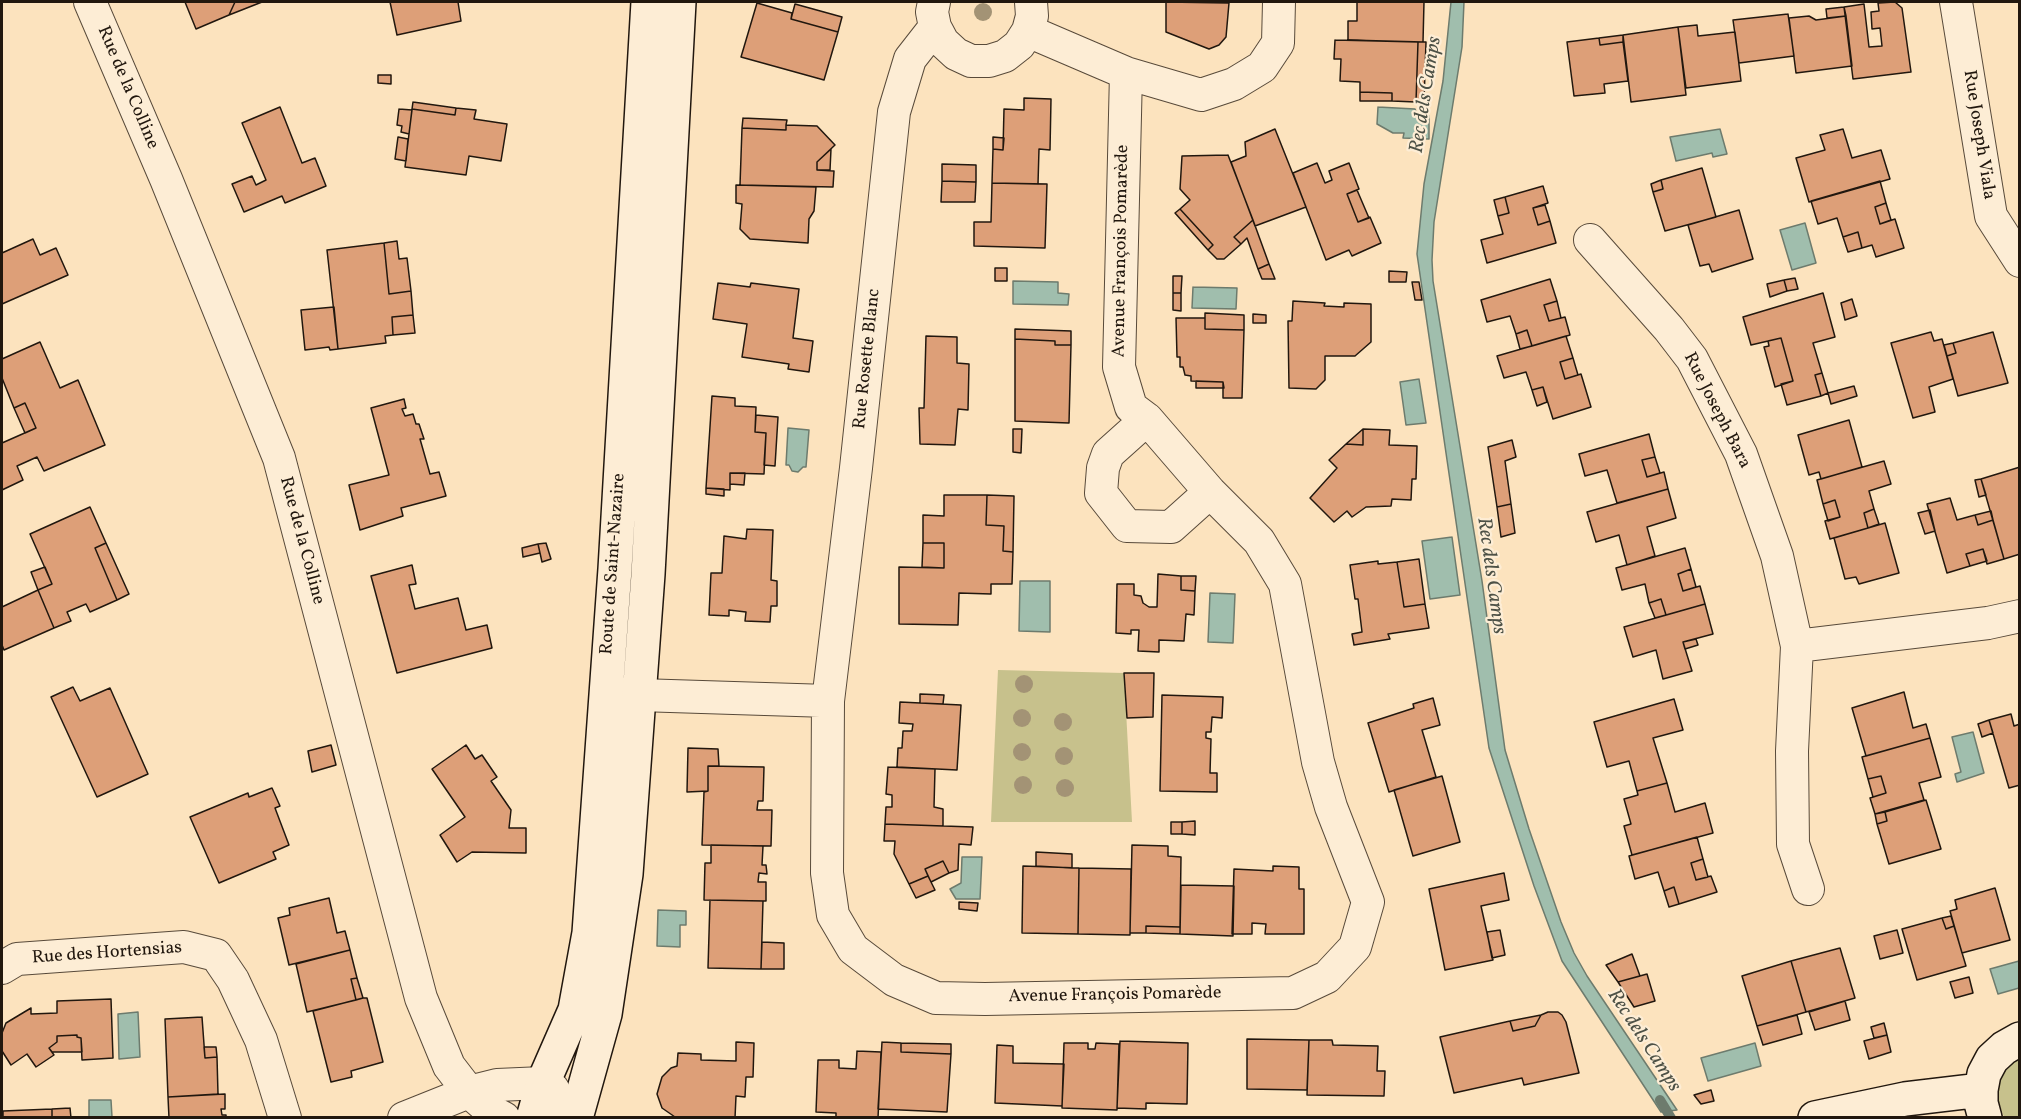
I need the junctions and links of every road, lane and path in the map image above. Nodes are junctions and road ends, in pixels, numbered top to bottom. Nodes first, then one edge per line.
1 (90, 2) edge
2 (648, 2) edge
3 (679, 2) edge
4 (1279, 2) edge
5 (1956, 2) edge
6 (934, 14) edge
7 (1030, 16) edge
8 (1126, 73) junction
9 (1590, 240) dead end
10 (2019, 261) edge
11 (1147, 419) junction
12 (1210, 492) junction
13 (2019, 616) edge
14 (1797, 646) junction
15 (606, 692) junction
16 (639, 695) junction
17 (828, 700) junction
18 (1808, 889) dead end
19 (2, 968) edge
20 (2019, 1039) edge
21 (543, 1083) junction
22 (469, 1092) junction
23 (1983, 1104) edge
24 (285, 1118) edge
25 (404, 1118) edge
26 (504, 1118) edge
27 (533, 1118) edge
28 (564, 1118) edge
29 (576, 1118) edge
30 (1815, 1118) edge

1 - 22 street, Rue de la Colline
2 - 15 street, Route de Saint-Nazaire
3 - 16 street, Route de Saint-Nazaire
4 - 8 street
5 - 10 street, Rue Joseph Viala
6 - 7 street
6 - 17 street, Rue Rosette Blanc
7 - 8 street
8 - 11 street, Avenue François Pomarède
9 - 14 street, Rue Joseph Bara
11 - 12 street, Avenue François Pomarède
11 - 12 street
12 - 17 street, Avenue François Pomarède
13 - 14 street
14 - 18 street, Rue Joseph Bara
15 - 16 street
15 - 21 street, Route de Saint-Nazaire
16 - 17 street
16 - 29 street, Route de Saint-Nazaire
19 - 24 street, Rue des Hortensias
20 - 23 street
21 - 22 street
21 - 27 street, Route de Saint-Nazaire
21 - 28 street
22 - 25 street
22 - 26 street, Rue de la Colline
23 - 30 street

